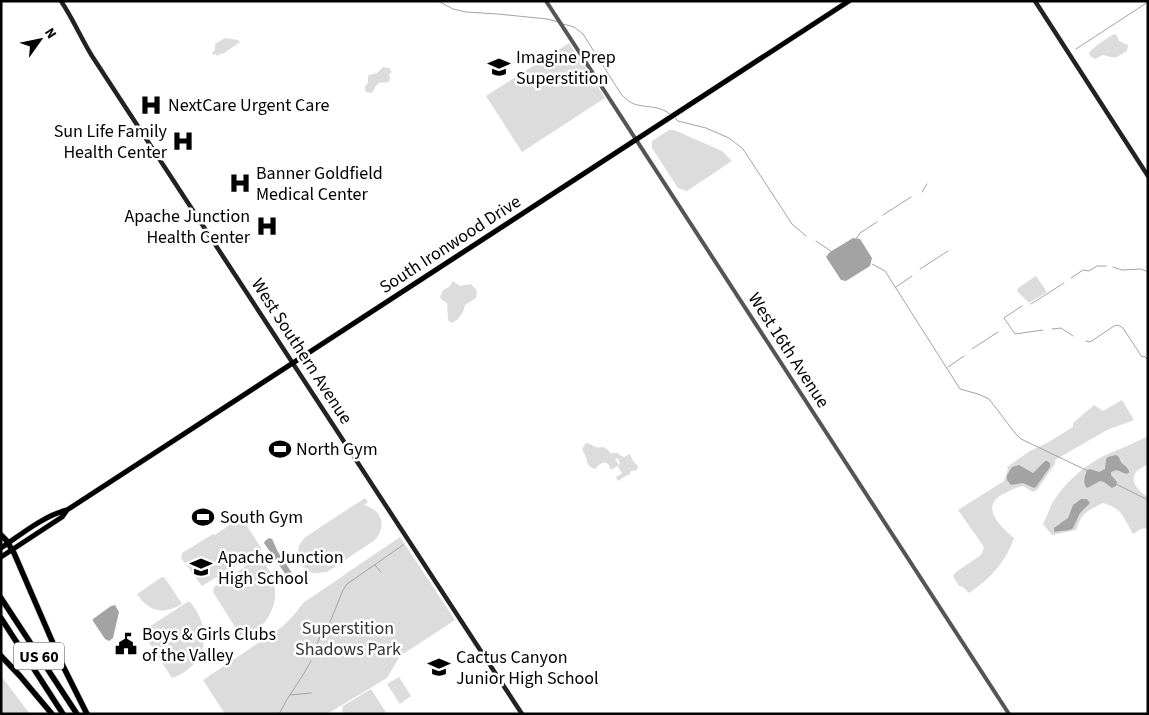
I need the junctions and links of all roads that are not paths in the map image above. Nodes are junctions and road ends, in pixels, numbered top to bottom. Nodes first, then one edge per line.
1 (61, 1) edge
2 (546, 1) edge
3 (849, 1) edge
4 (1035, 1) edge
5 (636, 140) junction
6 (1148, 176) edge
7 (293, 363) junction
8 (67, 510) junction
9 (1, 535) edge
10 (8, 543) junction
11 (1, 548) edge
12 (12, 550) junction
13 (1, 558) edge
14 (1, 598) edge
15 (1, 618) edge
16 (1, 656) edge
17 (52, 714) edge
18 (64, 714) edge
19 (77, 714) edge
20 (87, 714) edge
21 (522, 714) edge
22 (1009, 714) edge

1 - 7 main road, West Southern Avenue
2 - 5 street, West 16th Avenue
3 - 5 main road, South Ironwood Drive
4 - 6 main road
5 - 7 main road, South Ironwood Drive
5 - 22 street, West 16th Avenue
7 - 8 main road, South Ironwood Drive
7 - 21 main road, West Southern Avenue
8 - 10 main road, South Ironwood Drive
8 - 12 main road, South Ironwood Drive
9 - 10 highway
10 - 11 main road, South Ironwood Drive
10 - 12 highway
12 - 13 main road, South Ironwood Drive
12 - 20 highway
14 - 19 highway, US 60
15 - 18 highway, US 60
16 - 17 highway

